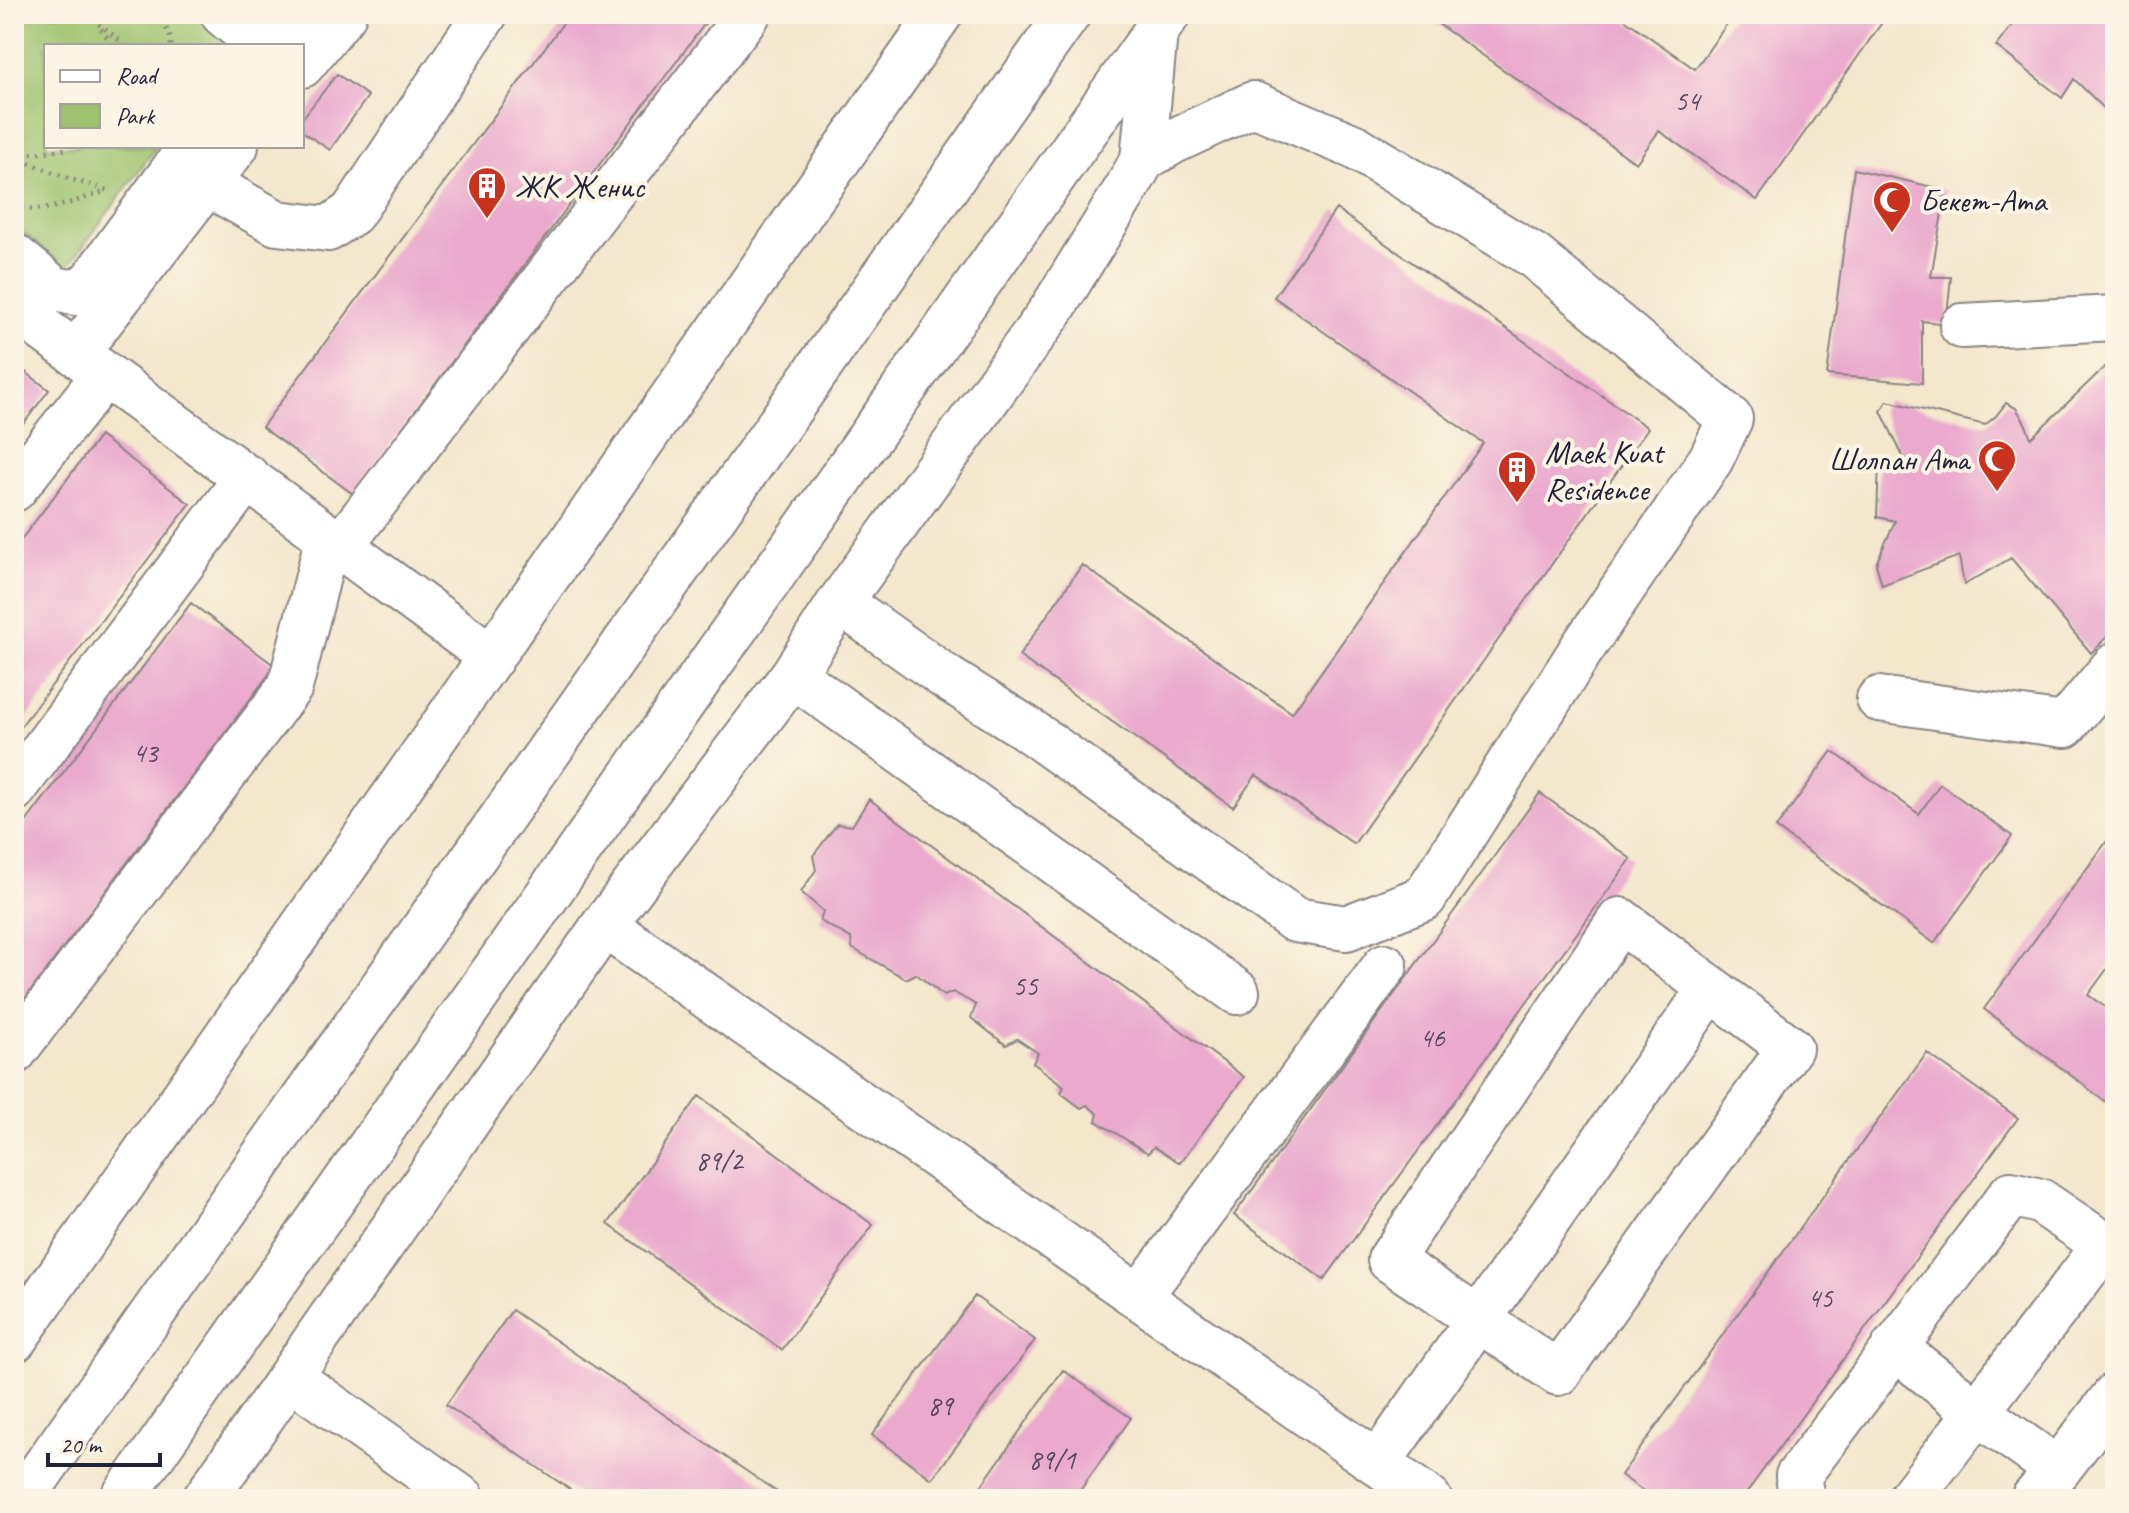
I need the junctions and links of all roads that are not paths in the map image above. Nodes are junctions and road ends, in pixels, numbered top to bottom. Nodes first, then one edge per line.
1 (223, 14) edge
2 (289, 14) edge
3 (344, 14) edge
4 (485, 14) edge
5 (748, 14) edge
6 (940, 14) edge
7 (1068, 14) edge
8 (1161, 23) edge
9 (261, 44) edge
10 (266, 44) edge
11 (304, 63) edge
12 (232, 148) edge
13 (1143, 159) junction
14 (198, 165) edge
15 (14, 256) edge
16 (14, 308) edge
17 (2115, 318) edge
18 (1962, 326) dead end
19 (90, 364) junction
20 (247, 477) junction
21 (14, 489) edge
22 (335, 542) junction
23 (840, 602) junction
24 (492, 657) junction
25 (2115, 665) edge
26 (793, 675) junction
27 (1879, 699) dead end
28 (14, 789) edge
29 (604, 925) junction
30 (1385, 966) dead end
31 (1710, 989) junction
32 (1237, 992) dead end
33 (14, 1052) edge
34 (2110, 1248) edge
35 (1139, 1297) junction
36 (1479, 1319) junction
37 (14, 1340) edge
38 (1894, 1347) junction
39 (290, 1377) junction
40 (2115, 1395) edge
41 (1977, 1412) junction
42 (1378, 1463) junction
43 (2045, 1484) edge
44 (22, 1499) edge
45 (122, 1499) edge
46 (205, 1499) edge
47 (463, 1499) edge
48 (1429, 1499) edge
49 (1802, 1499) edge
50 (1910, 1499) edge

1 - 9 street
2 - 10 street
3 - 11 street
4 - 14 street
5 - 22 street
6 - 24 street
7 - 44 street
8 - 13 street
8 - 45 street
12 - 14 street
13 - 23 street
13 - 23 street
14 - 15 street
14 - 19 street
16 - 19 street
17 - 18 street
19 - 20 street
19 - 21 street
20 - 22 street
20 - 28 street
22 - 24 street
22 - 33 street
23 - 26 street
24 - 37 street
25 - 27 street
26 - 29 street
26 - 32 street
29 - 35 street
29 - 39 street
30 - 35 street
31 - 36 street
31 - 36 street
31 - 36 street
34 - 38 street
34 - 41 street
35 - 42 street
36 - 42 street
38 - 41 street
38 - 49 street
39 - 46 street
39 - 47 street
40 - 43 street
41 - 43 street
41 - 50 street
42 - 48 street

